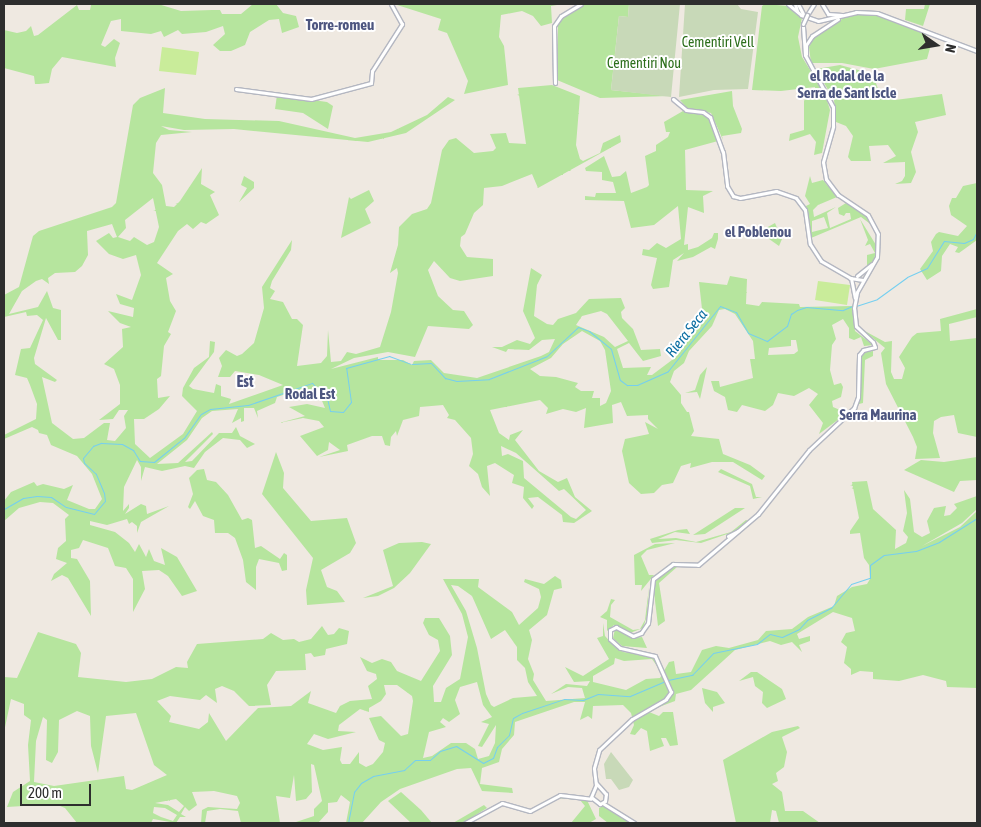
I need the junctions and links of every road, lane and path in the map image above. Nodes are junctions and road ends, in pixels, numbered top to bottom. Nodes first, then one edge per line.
1 (391, 4) edge
2 (581, 4) edge
3 (788, 4) edge
4 (797, 4) edge
5 (814, 4) edge
6 (822, 4) edge
7 (798, 11) junction
8 (806, 15) junction
9 (844, 15) junction
10 (820, 21) junction
11 (820, 29) junction
12 (977, 51) edge
13 (806, 60) junction
14 (555, 83) dead end
15 (236, 89) dead end
16 (673, 99) dead end
17 (875, 262) junction
18 (846, 276) junction
19 (857, 276) junction
20 (850, 278) junction
21 (863, 280) junction
22 (855, 298) junction
23 (741, 530) junction
24 (728, 536) dead end
25 (596, 782) junction
26 (602, 789) junction
27 (593, 792) junction
28 (583, 796) junction
29 (607, 797) junction
30 (591, 799) junction
31 (602, 804) junction
32 (610, 805) junction
33 (465, 823) edge
34 (634, 823) edge

1 - 15 main road
2 - 14 main road
3 - 7 main road
4 - 7 main road
5 - 8 main road
6 - 9 main road
7 - 8 main road
8 - 10 main road
8 - 13 main road, bridge
9 - 10 main road
9 - 11 main road
9 - 12 main road
10 - 11 main road
11 - 13 main road
13 - 17 main road
16 - 18 main road
17 - 19 main road
17 - 21 main road
18 - 19 main road
18 - 20 main road
19 - 21 main road
20 - 21 main road
20 - 22 main road
21 - 22 main road
22 - 23 main road
23 - 24 main road
23 - 25 main road
25 - 26 main road
25 - 27 main road
26 - 27 main road
26 - 29 main road
27 - 28 main road
27 - 30 main road
28 - 30 main road
28 - 33 main road
29 - 31 main road
29 - 32 main road
30 - 31 main road
31 - 32 main road
32 - 34 main road

